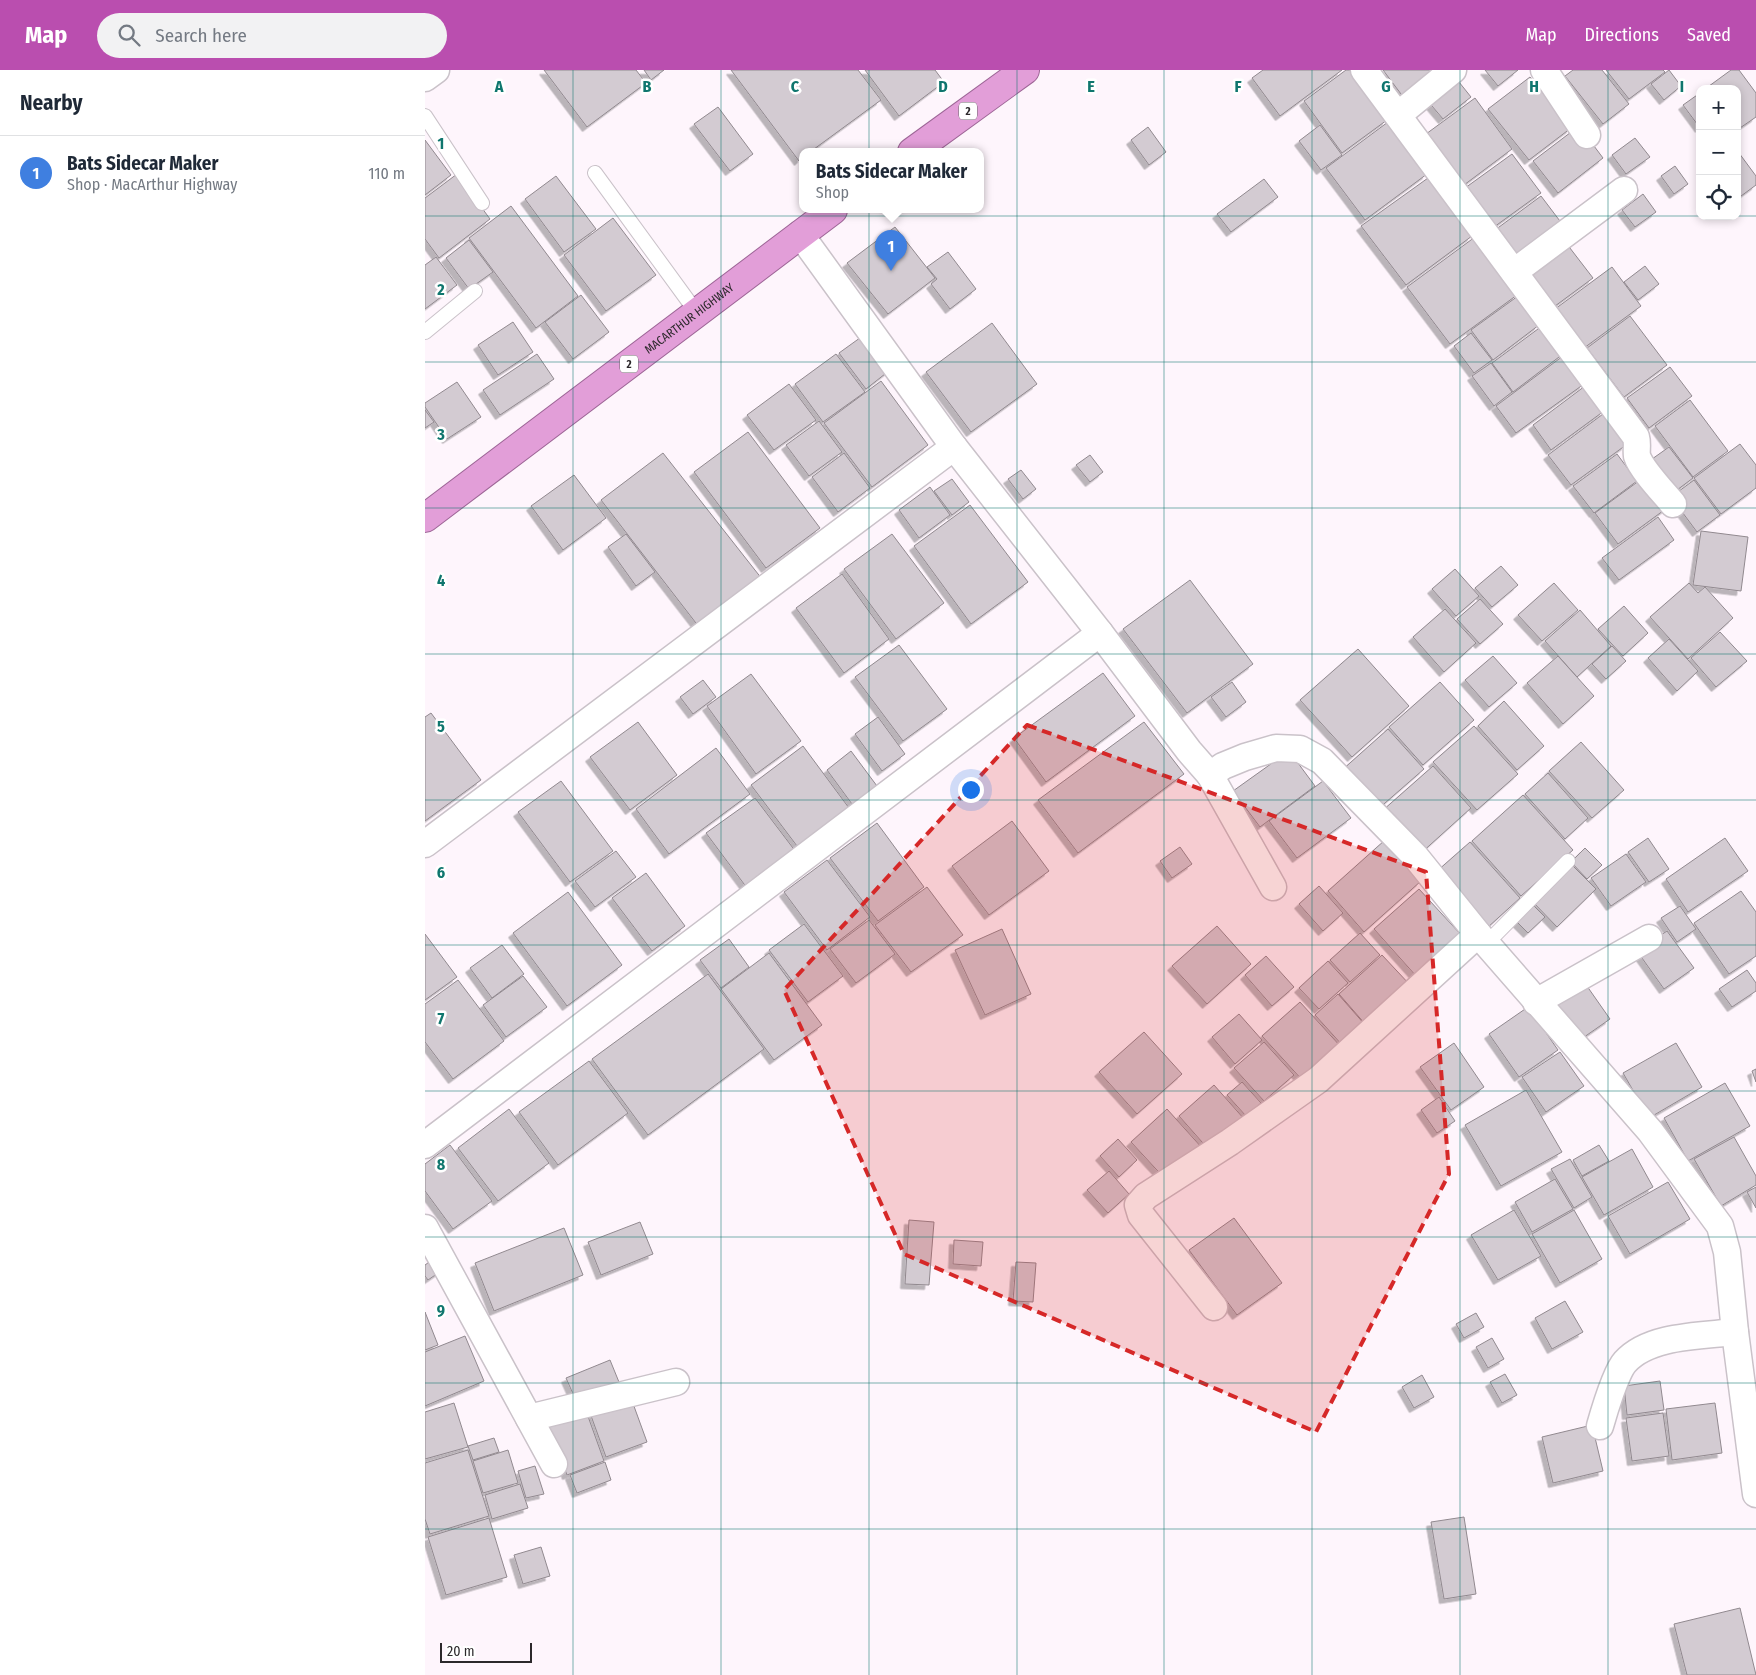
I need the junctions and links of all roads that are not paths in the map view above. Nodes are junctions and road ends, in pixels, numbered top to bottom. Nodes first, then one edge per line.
1 (436, 70) edge
2 (1025, 70) edge
3 (1364, 70) edge
4 (1453, 70) edge
5 (1543, 70) edge
6 (425, 78) edge
7 (1398, 115) junction
8 (425, 116) edge
9 (1587, 135) dead end
10 (918, 148) edge
11 (595, 173) dead end
12 (1624, 190) dead end
13 (482, 203) dead end
14 (829, 213) edge
15 (800, 234) junction
16 (1514, 272) junction
17 (475, 291) dead end
18 (697, 312) junction
19 (425, 332) edge
20 (954, 447) junction
21 (1673, 504) dead end
22 (425, 518) edge
23 (1100, 633) junction
24 (1210, 775) junction
25 (425, 844) edge
26 (1569, 861) dead end
27 (1273, 887) dead end
28 (1649, 938) dead end
29 (1482, 939) junction
30 (1536, 1002) junction
31 (425, 1145) edge
32 (425, 1228) edge
33 (1214, 1307) dead end
34 (1735, 1332) junction
35 (676, 1382) dead end
36 (529, 1418) junction
37 (1600, 1426) dead end
38 (554, 1464) dead end
39 (1756, 1494) edge

1 - 6 street
2 - 10 highway, 2
3 - 7 street
4 - 7 street
5 - 9 street
7 - 16 street
8 - 13 lane
11 - 18 lane
12 - 16 street
14 - 15 highway, MACARTHUR HIGHWAY / 2
15 - 18 highway, MACARTHUR HIGHWAY / 2
15 - 20 street
16 - 21 street
17 - 19 lane
18 - 22 highway, MACARTHUR HIGHWAY / 2
20 - 23 street
20 - 25 street
23 - 24 street
23 - 31 street
24 - 27 street
24 - 29 street
26 - 29 lane
28 - 30 street
29 - 30 street
29 - 33 street
30 - 34 street
32 - 36 street
34 - 37 street
34 - 39 street
35 - 36 street
36 - 38 street

